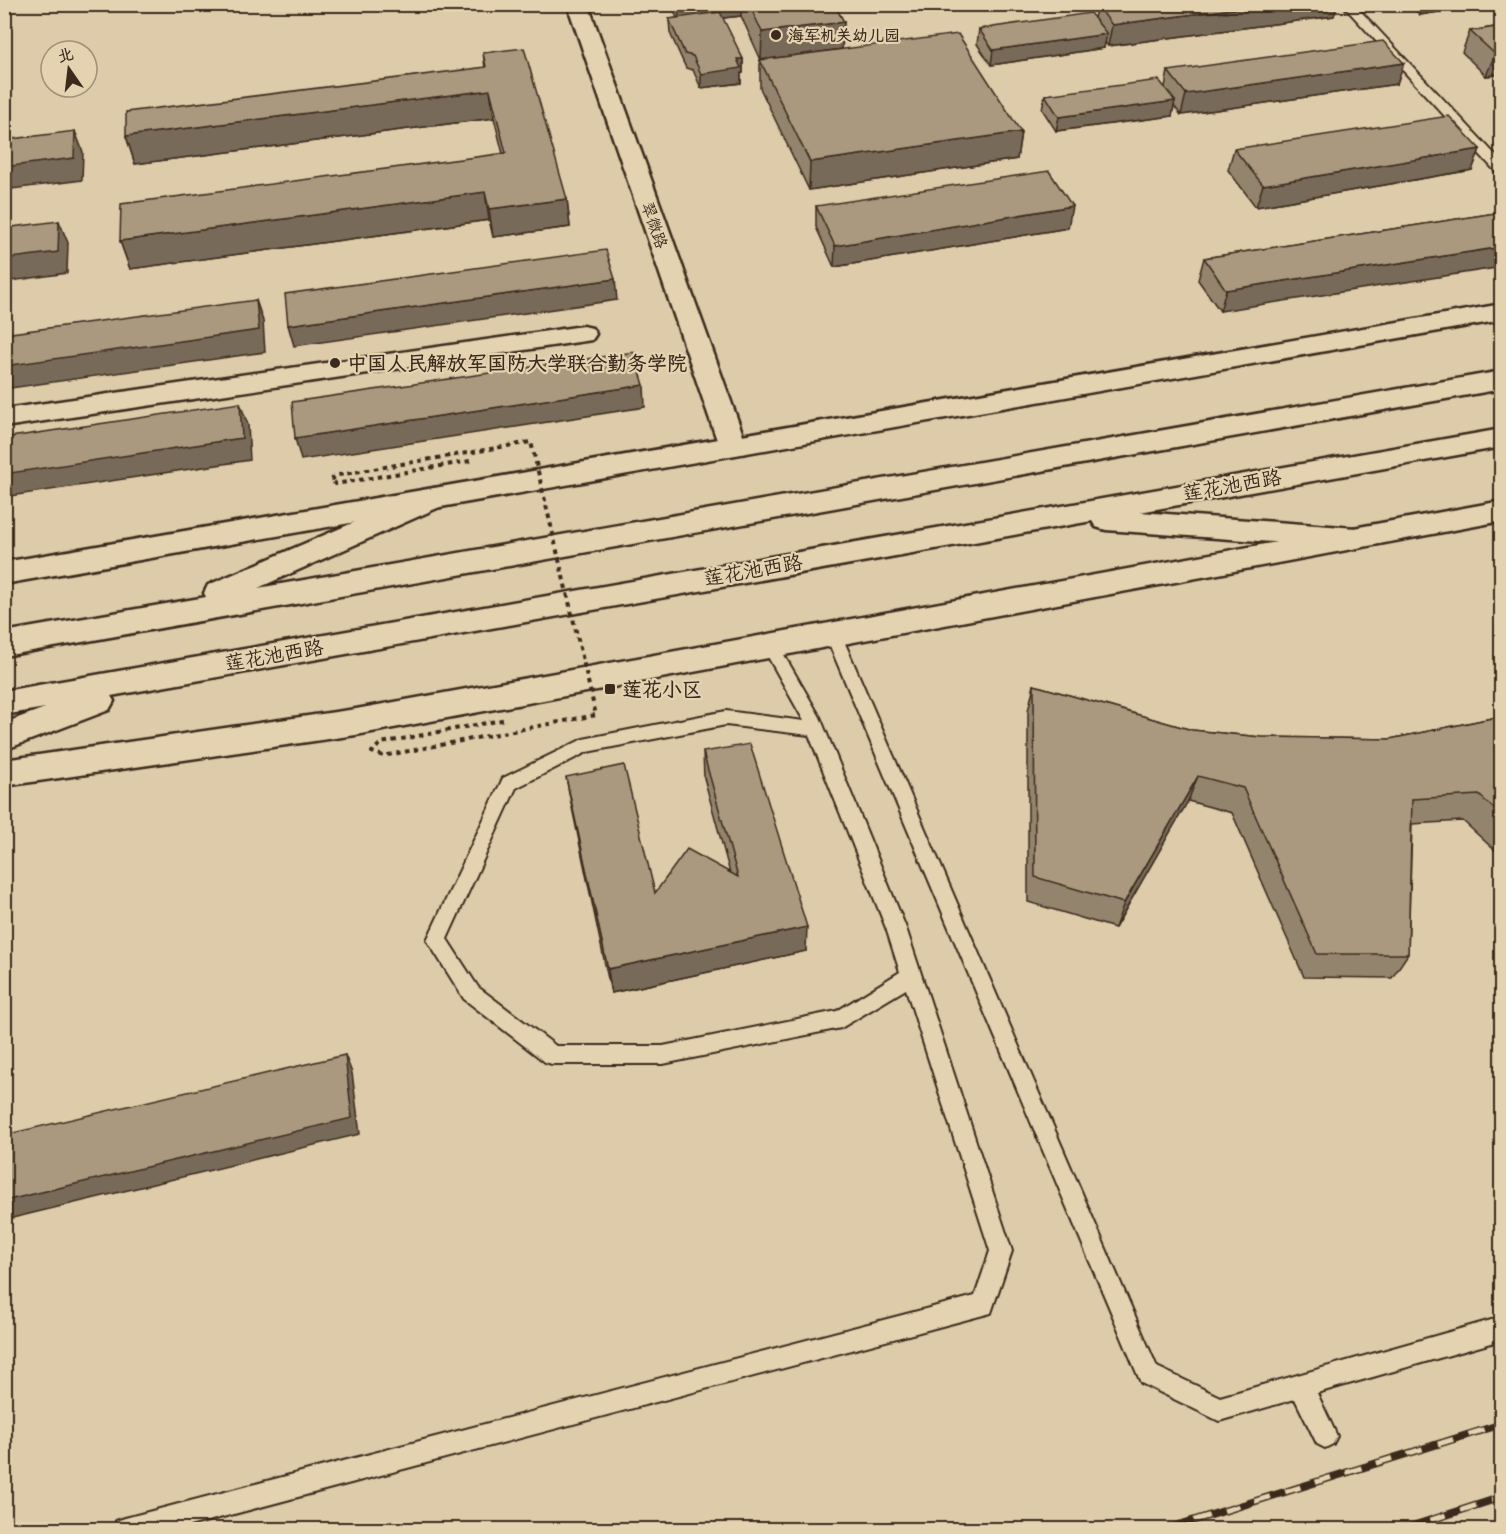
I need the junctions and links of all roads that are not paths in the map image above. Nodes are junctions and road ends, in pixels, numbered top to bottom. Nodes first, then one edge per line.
1 (577, 4) edge
2 (1347, 4) edge
3 (1502, 170) edge
4 (1502, 312) edge
5 (583, 334) dead end
6 (1502, 380) edge
7 (4, 418) edge
8 (1502, 438) edge
9 (733, 446) junction
10 (434, 498) junction
11 (1502, 511) edge
12 (1056, 516) junction
13 (1356, 538) junction
14 (4, 573) edge
15 (172, 614) junction
16 (833, 634) junction
17 (4, 644) edge
18 (770, 646) junction
19 (170, 674) junction
20 (4, 703) edge
21 (816, 729) junction
22 (4, 737) edge
23 (4, 773) edge
24 (912, 975) junction
25 (1502, 1328) edge
26 (1301, 1385) junction
27 (1325, 1436) dead end
28 (125, 1530) edge

1 - 9 main road, 翠微路
2 - 3 lane
4 - 9 main road
5 - 7 main road
6 - 15 main road
8 - 12 main road, 莲花池西路
9 - 10 main road
10 - 14 main road
10 - 15 main road
11 - 13 main road
12 - 13 main road
12 - 19 main road, 莲花池西路
13 - 16 main road
15 - 17 main road
16 - 18 main road
16 - 26 lane
18 - 21 lane
18 - 23 main road
19 - 20 main road, 莲花池西路
19 - 22 main road
21 - 24 lane
21 - 24 lane
24 - 28 lane
25 - 26 lane
26 - 27 lane

